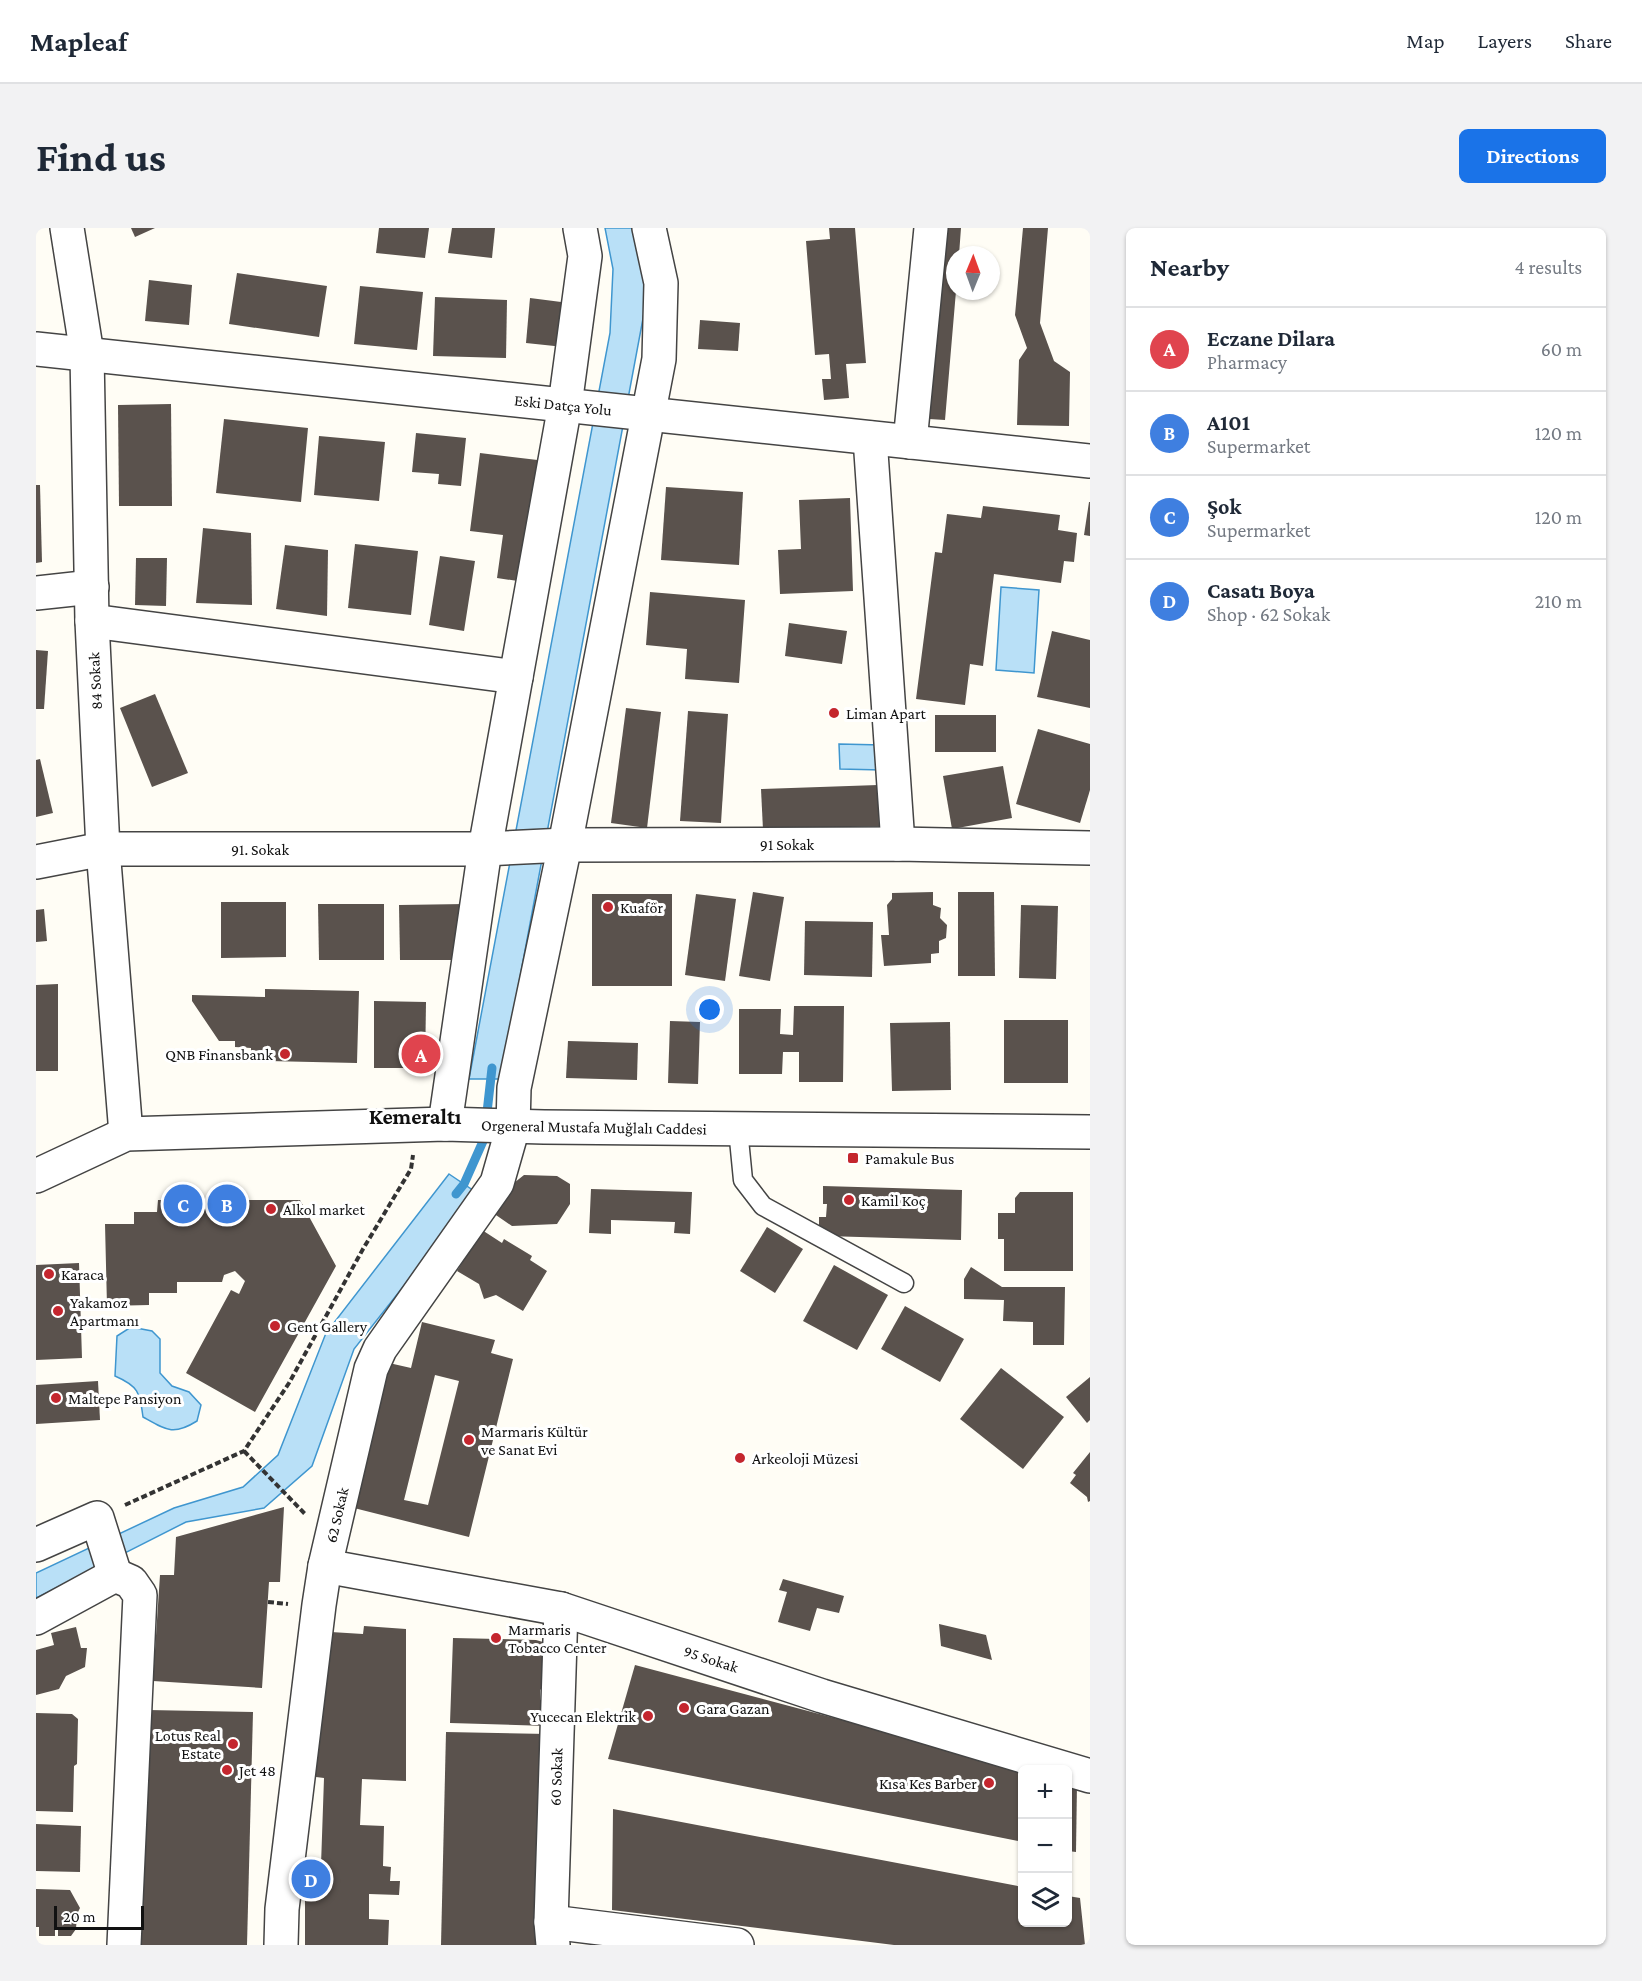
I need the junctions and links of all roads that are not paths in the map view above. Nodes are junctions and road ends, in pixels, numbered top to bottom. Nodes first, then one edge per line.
1 (67, 228) edge
2 (580, 228) edge
3 (649, 228) edge
4 (931, 228) edge
5 (36, 349) edge
6 (87, 354) junction
7 (575, 406) junction
8 (643, 414) junction
9 (870, 438) junction
10 (910, 442) junction
11 (1090, 460) edge
12 (92, 587) junction
13 (36, 593) edge
14 (92, 621) junction
15 (516, 677) junction
16 (898, 844) junction
17 (556, 845) junction
18 (495, 848) junction
19 (1090, 848) edge
20 (103, 849) junction
21 (36, 862) edge
22 (443, 1125) junction
23 (509, 1127) junction
24 (738, 1129) junction
25 (1090, 1132) edge
26 (126, 1134) junction
27 (36, 1176) edge
28 (904, 1283) dead end
29 (36, 1545) edge
30 (113, 1558) junction
31 (325, 1566) junction
32 (561, 1609) junction
33 (36, 1618) edge
34 (1090, 1776) edge
35 (552, 1934) edge
36 (124, 1945) edge
37 (281, 1945) edge
38 (736, 1945) edge

1 - 6 street, 84 Sokak
2 - 7 street
3 - 8 street, 62 Sokak
4 - 10 street
5 - 6 street, Eski Datça Yolu
6 - 7 street, Eski Datça Yolu
6 - 12 street, 84 Sokak
7 - 8 street, Eski Datça Yolu
7 - 15 street
8 - 9 street, Eski Datça Yolu
8 - 17 street, 62 Sokak
9 - 10 street, Eski Datça Yolu
9 - 16 street
10 - 11 street, Eski Datça Yolu
12 - 13 street
12 - 14 street, 84 Sokak
14 - 15 street
14 - 20 street, 84 Sokak
15 - 18 street
16 - 17 street, 91 Sokak
16 - 19 street, 91 Sokak
17 - 18 street, 91 Sokak
17 - 23 street, 62 Sokak
18 - 20 street, 91. Sokak
18 - 22 street
20 - 21 street, 91. Sokak
20 - 26 street, 84 Sokak
22 - 23 street, Orgeneral Mustafa Muğlalı Caddesi
22 - 26 street, Orgeneral Mustafa Muğlalı Caddesi
23 - 24 street, Orgeneral Mustafa Muğlalı Caddesi
23 - 31 street, 62 Sokak
24 - 25 street, Orgeneral Mustafa Muğlalı Caddesi
24 - 28 lane
26 - 27 street, Orgeneral Mustafa Muğlalı Caddesi
29 - 30 street
30 - 33 street
30 - 36 street
31 - 32 street, 95 Sokak
31 - 37 street, 62 Sokak
32 - 34 street, 95 Sokak
32 - 35 street, 60 Sokak
35 - 38 street

